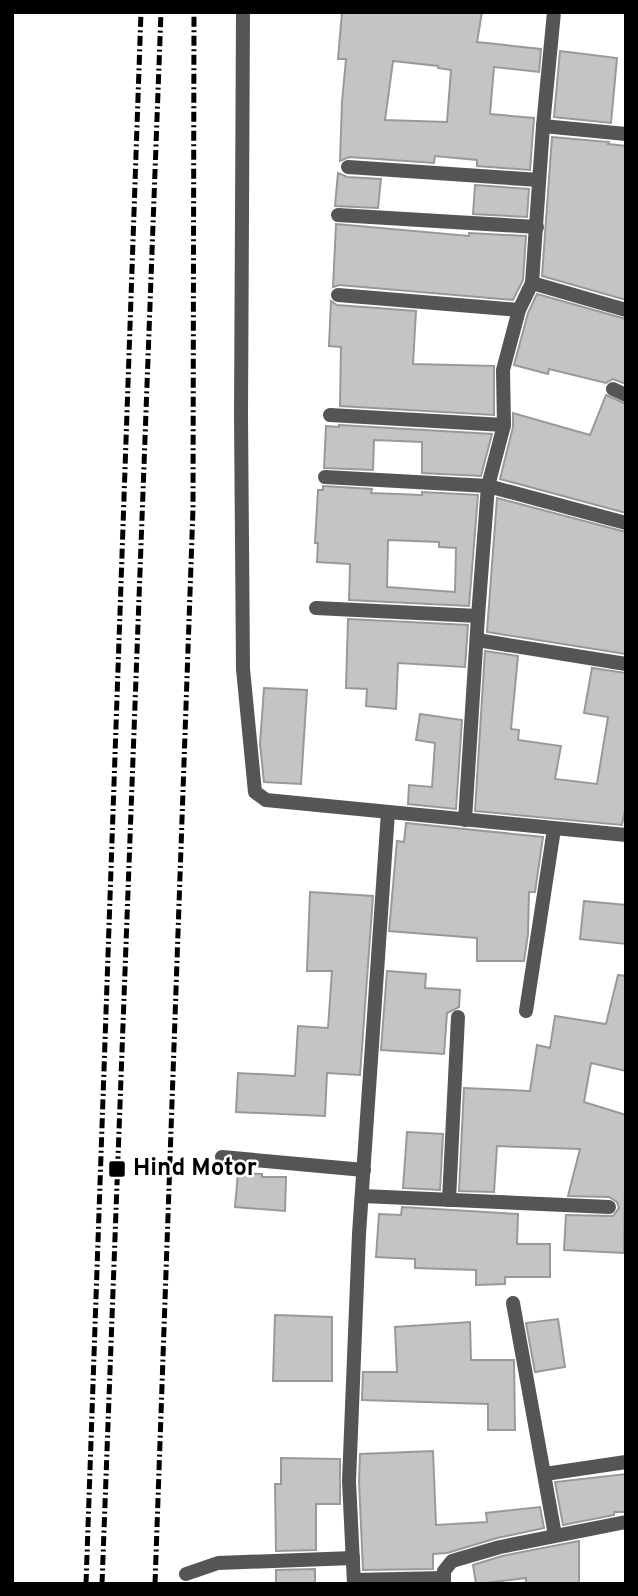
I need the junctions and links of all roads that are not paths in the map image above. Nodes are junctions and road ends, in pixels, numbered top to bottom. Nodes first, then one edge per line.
1 (243, 12) edge
2 (554, 12) edge
3 (543, 127) junction
4 (626, 134) edge
5 (348, 167) dead end
6 (539, 180) junction
7 (338, 215) dead end
8 (537, 228) junction
9 (532, 283) junction
10 (338, 295) dead end
11 (519, 310) junction
12 (626, 310) edge
13 (330, 415) dead end
14 (504, 425) junction
15 (325, 478) dead end
16 (488, 486) junction
17 (626, 523) edge
18 (316, 608) dead end
19 (478, 616) junction
20 (477, 640) junction
21 (626, 664) edge
22 (388, 812) junction
23 (465, 820) junction
24 (554, 828) junction
25 (626, 835) edge
26 (526, 1011) dead end
27 (458, 1017) dead end
28 (222, 1157) dead end
29 (363, 1170) junction
30 (362, 1196) junction
31 (449, 1200) junction
32 (609, 1208) dead end
33 (513, 1303) dead end
34 (626, 1462) edge
35 (545, 1474) junction
36 (626, 1522) edge
37 (555, 1535) junction
38 (353, 1559) junction
39 (186, 1573) dead end
40 (444, 1581) edge
41 (354, 1582) edge

1 - 22 street
2 - 3 street
3 - 4 street
3 - 6 street
5 - 6 street
6 - 8 street
7 - 8 street
8 - 9 street
9 - 11 street
9 - 12 street
10 - 11 street
11 - 14 street
13 - 14 street
14 - 16 street
15 - 16 street
16 - 17 street
16 - 19 street
18 - 19 street
19 - 20 street
20 - 21 street
20 - 23 street
22 - 23 street
22 - 29 street
23 - 24 street
24 - 25 street
24 - 26 street
27 - 31 street
28 - 29 street
29 - 30 street
30 - 31 street
30 - 38 street
31 - 32 street
33 - 35 street
34 - 35 street
35 - 37 street
36 - 37 street
37 - 40 street
38 - 39 street
38 - 41 street
40 - 41 street

